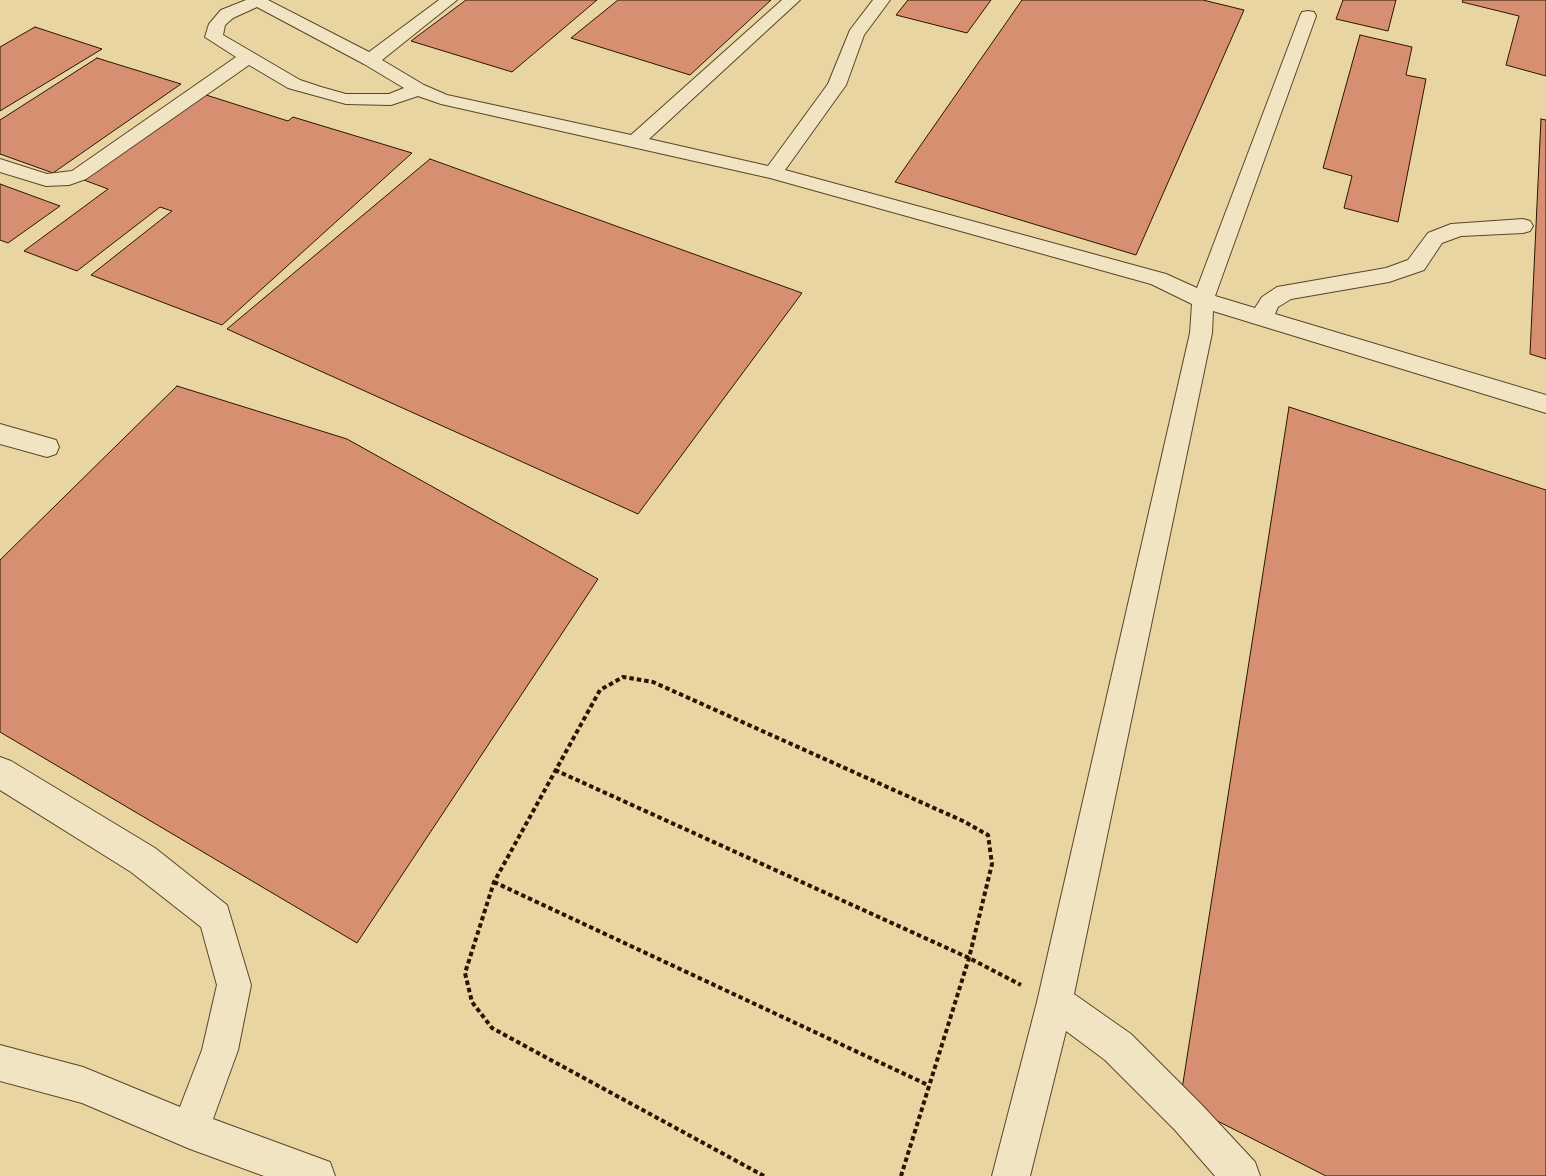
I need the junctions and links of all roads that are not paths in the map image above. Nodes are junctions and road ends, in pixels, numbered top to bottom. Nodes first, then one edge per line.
1 (258, 0) edge
2 (449, 0) edge
3 (792, 0) edge
4 (882, 0) edge
5 (1308, 16) dead end
6 (247, 58) junction
7 (370, 60) junction
8 (418, 89) junction
9 (635, 142) junction
10 (0, 165) edge
11 (773, 173) junction
12 (1523, 226) dead end
13 (1203, 300) junction
14 (1262, 316) junction
15 (1546, 404) edge
16 (0, 434) edge
17 (47, 447) dead end
18 (0, 772) edge
19 (1055, 1002) junction
20 (0, 1063) edge
21 (190, 1130) junction
22 (316, 1176) edge
23 (1011, 1176) edge
24 (1241, 1176) edge

1 - 6 street
1 - 7 street
2 - 7 street
3 - 9 street
4 - 11 street
5 - 13 street
6 - 8 street
6 - 10 street
7 - 8 street
8 - 9 street
9 - 11 street
11 - 13 street
12 - 14 street
13 - 14 street
13 - 19 street
14 - 15 street
16 - 17 street
18 - 21 street
19 - 23 street
19 - 24 street
20 - 21 street
21 - 22 street

